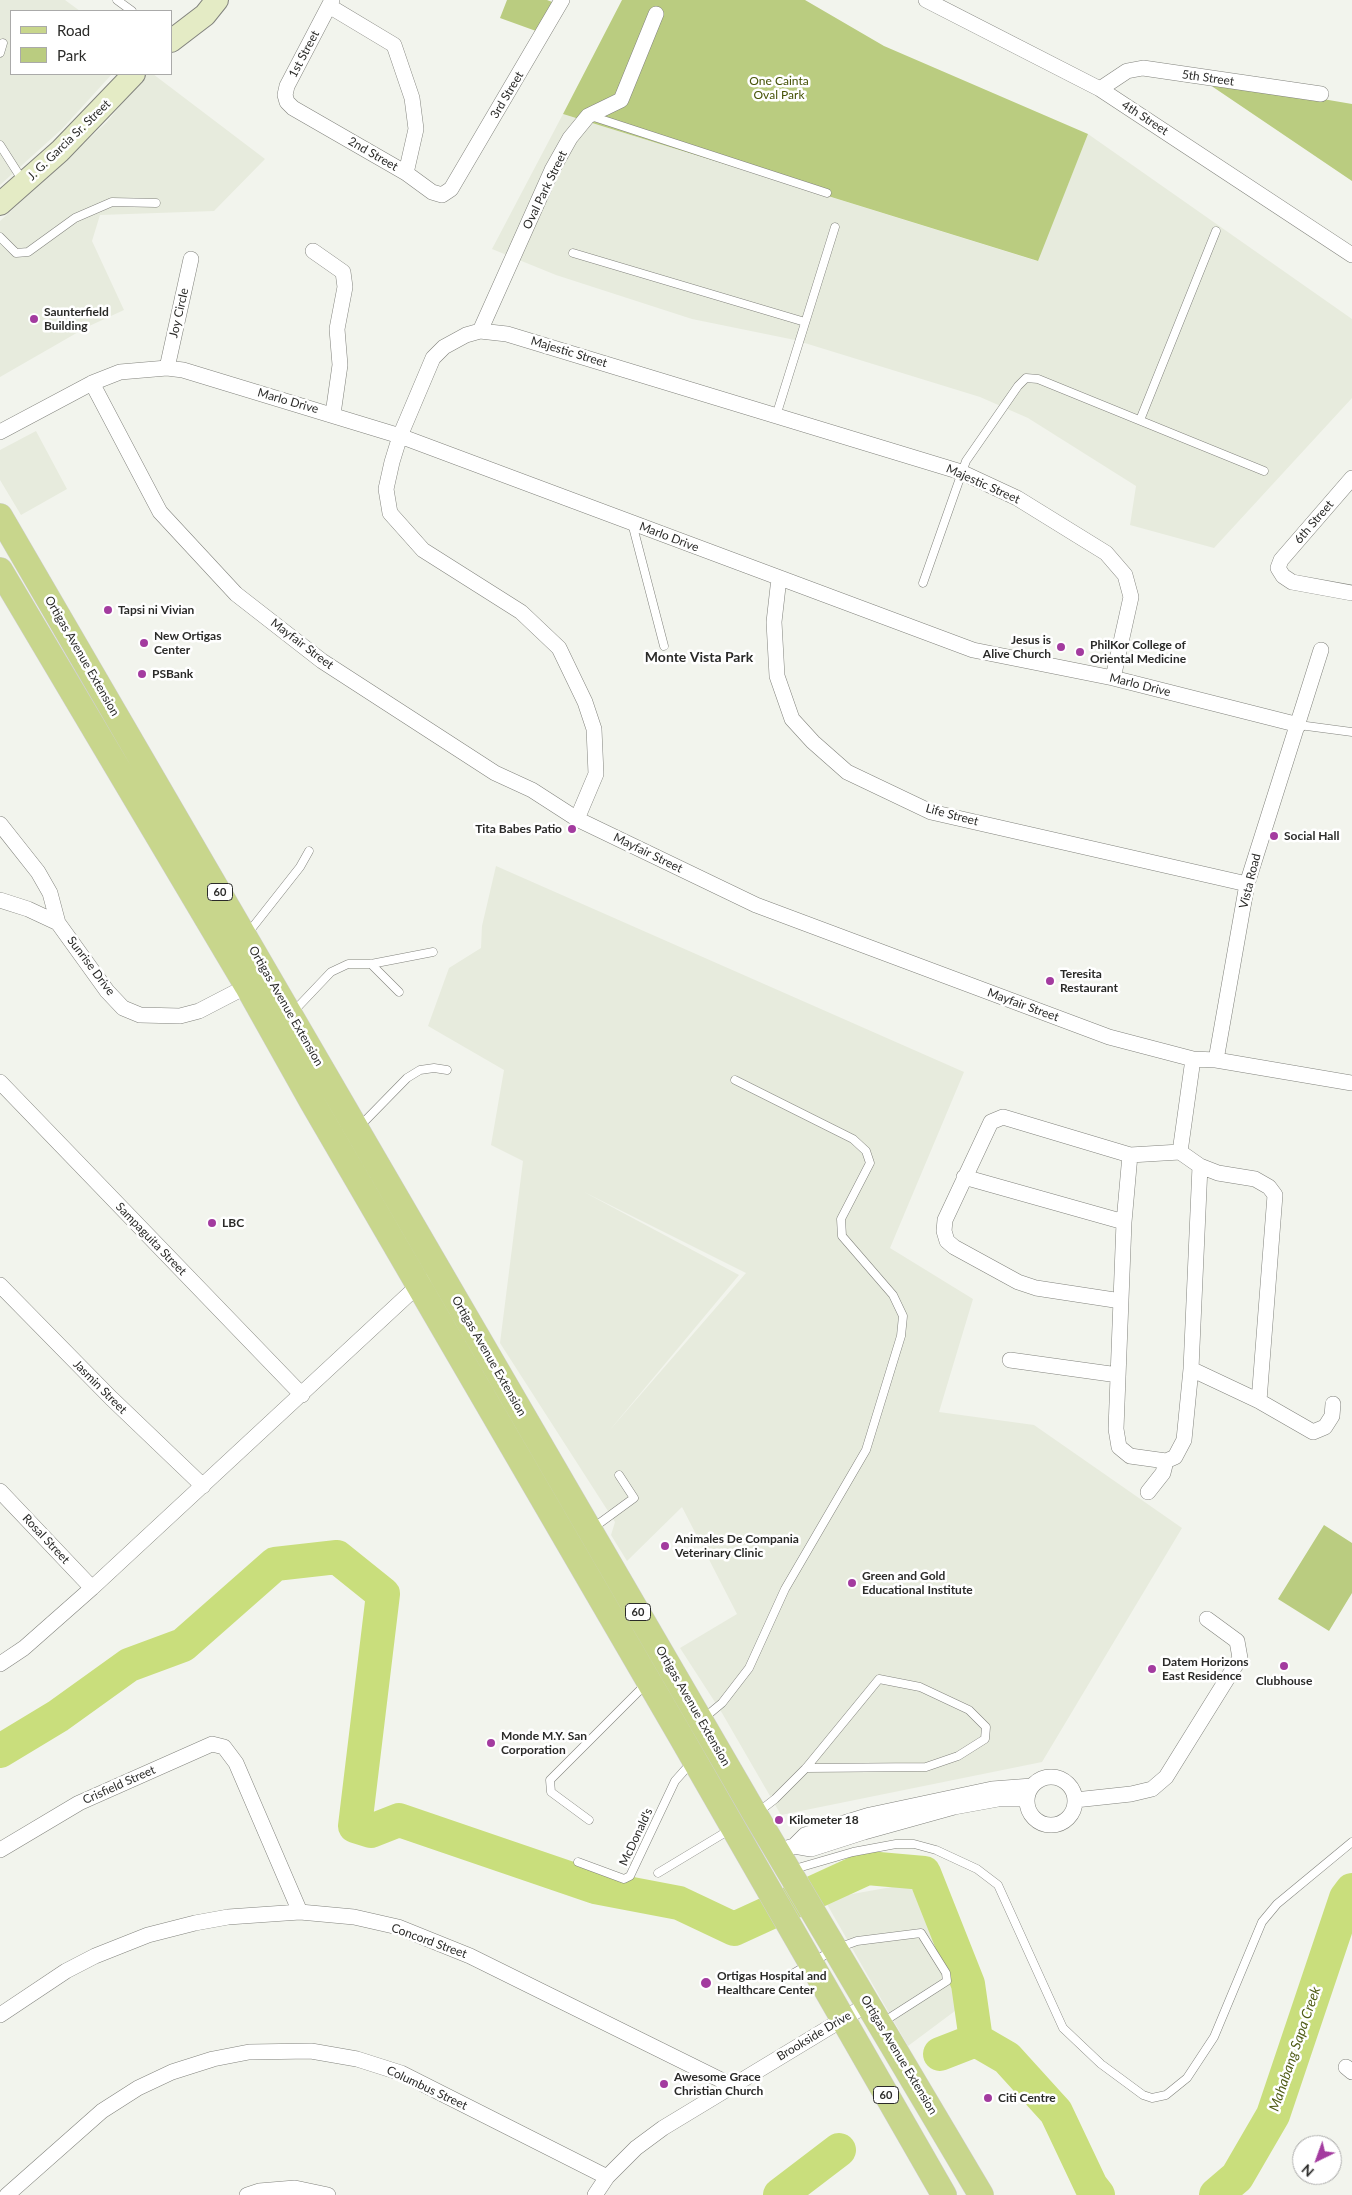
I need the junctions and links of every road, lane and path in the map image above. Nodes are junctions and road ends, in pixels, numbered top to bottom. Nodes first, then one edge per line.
1 (117, 0) edge
2 (217, 0) edge
3 (562, 0) edge
4 (926, 0) edge
5 (330, 3) edge
6 (131, 10) edge
7 (656, 14) dead end
8 (172, 40) edge
9 (3, 43) dead end
10 (0, 53) edge
11 (1127, 71) junction
12 (133, 75) edge
13 (1100, 89) junction
14 (1321, 94) dead end
15 (1120, 101) junction
16 (293, 108) joint
17 (588, 116) junction
18 (0, 145) edge
19 (406, 173) junction
20 (25, 182) junction
21 (451, 189) joint
22 (827, 192) dead end
23 (156, 202) dead end
24 (0, 204) edge
25 (836, 227) dead end
26 (1216, 231) dead end
27 (0, 237) edge
28 (313, 251) dead end
29 (573, 253) dead end
30 (1352, 255) edge
31 (192, 258) dead end
32 (805, 322) junction
33 (480, 331) junction
34 (166, 368) junction
35 (92, 383) junction
36 (332, 414) junction
37 (776, 416) junction
38 (1140, 420) junction
39 (0, 432) edge
40 (400, 436) junction
41 (1264, 471) dead end
42 (961, 472) junction
43 (1352, 478) edge
44 (0, 516) edge
45 (632, 523) junction
46 (0, 570) edge
47 (779, 578) junction
48 (923, 583) dead end
49 (1352, 593) edge
50 (70, 637) junction
51 (664, 646) dead end
52 (1321, 650) dead end
53 (47, 651) junction
54 (1113, 678) junction
55 (1299, 724) junction
56 (1352, 732) edge
57 (577, 819) junction
58 (0, 824) edge
59 (309, 851) dead end
60 (1247, 884) junction
61 (0, 900) edge
62 (58, 923) junction
63 (246, 936) junction
64 (433, 952) dead end
65 (371, 964) junction
66 (256, 980) junction
67 (399, 992) dead end
68 (290, 1015) junction
69 (1193, 1060) junction
70 (1216, 1060) junction
71 (447, 1070) dead end
72 (735, 1080) dead end
73 (0, 1082) edge
74 (1352, 1083) edge
75 (357, 1129) junction
76 (1180, 1152) junction
77 (1130, 1155) junction
78 (1200, 1166) junction
79 (964, 1176) junction
80 (1124, 1222) junction
81 (438, 1268) junction
82 (0, 1285) edge
83 (418, 1285) junction
84 (1121, 1301) junction
85 (1010, 1360) dead end
86 (1191, 1369) junction
87 (1118, 1375) junction
88 (302, 1395) junction
89 (1259, 1401) junction
90 (1333, 1404) dead end
91 (1166, 1461) junction
92 (619, 1475) dead end
93 (203, 1486) junction
94 (0, 1490) edge
95 (1148, 1492) dead end
96 (591, 1530) junction
97 (92, 1588) junction
98 (1207, 1618) dead end
99 (0, 1664) edge
100 (647, 1682) junction
101 (690, 1728) junction
102 (694, 1761) junction
103 (806, 1768) junction
104 (1029, 1792) junction
105 (1075, 1800) junction
106 (755, 1814) junction
107 (589, 1820) dead end
108 (733, 1828) junction
109 (1352, 1842) edge
110 (0, 1850) edge
111 (578, 1862) dead end
112 (794, 1872) junction
113 (658, 1873) dead end
114 (300, 1912) junction
115 (835, 1949) junction
116 (810, 1964) junction
117 (788, 1976) dead end
118 (0, 2015) edge
119 (841, 2019) junction
120 (878, 2021) junction
121 (731, 2085) junction
122 (607, 2177) junction
123 (7, 2195) edge
124 (247, 2195) edge
125 (328, 2195) edge
126 (595, 2195) edge
127 (944, 2195) edge
128 (981, 2195) edge

1 - 6 lane
2 - 8 street
3 - 21 street, 3rd Street
4 - 13 street, 4th Street
5 - 16 street, 1st Street
5 - 19 street
7 - 17 street, Oval Park Street
9 - 10 lane
11 - 13 street, 5th Street
11 - 14 street, 5th Street
11 - 15 street
12 - 20 street, J. G. Garcia Sr. Street
13 - 15 street, 4th Street
15 - 30 street, 4th Street
16 - 19 street, 2nd Street
17 - 22 lane
17 - 33 street, Oval Park Street
18 - 20 lane
19 - 21 street, 2nd Street
20 - 24 street, J. G. Garcia Sr. Street
23 - 27 lane
25 - 32 lane
26 - 38 lane
28 - 36 street
29 - 32 lane
31 - 34 street, Joy Circle
32 - 37 lane
33 - 37 street, Majestic Street
33 - 40 street, Majestic Street
34 - 35 street, Marlo Drive
34 - 36 street, Marlo Drive
35 - 39 street, Marlo Drive
35 - 57 street, Mayfair Street
36 - 40 street, Marlo Drive
37 - 42 street, Majestic Street
38 - 41 lane
38 - 42 lane
40 - 45 street, Marlo Drive
40 - 57 street, Majestic Street
42 - 48 lane
42 - 54 street, Majestic Street
43 - 49 street, 6th Street
44 - 50 main road, Ortigas Avenue Extension / 60
45 - 47 street, Marlo Drive
45 - 51 lane
46 - 53 main road, Ortigas Avenue Extension / 60
47 - 54 street, Marlo Drive
47 - 60 street, Life Street
50 - 53 main road
50 - 63 main road, Ortigas Avenue Extension / 60
52 - 55 street, Vista Road
53 - 66 main road, Ortigas Avenue Extension / 60
54 - 55 street, Marlo Drive
55 - 56 lane, Marlo Drive
55 - 60 street, Vista Road
57 - 69 street, Mayfair Street
58 - 62 street
59 - 63 lane
60 - 70 street, Vista Road
61 - 62 street, Sunrise Drive
62 - 66 street, Sunrise Drive
63 - 66 main road, Ortigas Avenue Extension / 60
64 - 65 lane
65 - 67 lane
65 - 68 lane
66 - 68 main road, Ortigas Avenue Extension / 60
66 - 83 main road, Ortigas Avenue Extension / 60
68 - 75 main road, Ortigas Avenue Extension / 60
69 - 70 street, Mayfair Street
69 - 76 street
70 - 74 street, Mayfair Street
71 - 75 lane
72 - 101 lane
73 - 88 street, Sampaguita Street
75 - 81 main road, Ortigas Avenue Extension / 60
76 - 77 street
76 - 78 street
77 - 79 street
77 - 80 street
78 - 86 street
78 - 89 street
79 - 80 street
79 - 84 street
80 - 84 street
81 - 83 street
81 - 96 main road, Ortigas Avenue Extension / 60
82 - 93 street, Jasmin Street
83 - 88 street
83 - 100 main road, Ortigas Avenue Extension / 60
84 - 87 street
85 - 87 street
86 - 89 street
86 - 91 street
87 - 91 street
88 - 93 street
89 - 90 street
91 - 95 street
92 - 96 lane
93 - 97 street
94 - 97 street, Rosal Street
96 - 101 main road, Ortigas Avenue Extension / 60
97 - 99 street
98 - 105 street
100 - 101 main road, Ortigas Avenue Extension / 60
100 - 107 lane
101 - 102 main road, Ortigas Avenue Extension / 60
101 - 106 main road, Ortigas Avenue Extension / 60
102 - 108 main road, Ortigas Avenue Extension / 60
102 - 111 lane, McDonald's
103 - 103 lane
103 - 106 lane
104 - 105 street
104 - 105 street
104 - 112 street
106 - 112 main road, Ortigas Avenue Extension / 60
108 - 113 lane
108 - 116 main road, Ortigas Avenue Extension / 60
109 - 112 lane
110 - 114 street, Crisfield Street
112 - 115 main road, Ortigas Avenue Extension / 60
114 - 118 street, Concord Street
114 - 121 street, Concord Street
115 - 116 lane
115 - 120 main road, Ortigas Avenue Extension / 60
115 - 120 lane
116 - 117 lane
116 - 119 main road, Ortigas Avenue Extension / 60
119 - 120 street, Brookside Drive
119 - 121 street, Brookside Drive
119 - 127 main road, Ortigas Avenue Extension / 60
120 - 128 main road, Ortigas Avenue Extension / 60
121 - 122 street, Brookside Drive
122 - 123 street, Columbus Street
122 - 126 street, Brookside Drive
124 - 125 street

